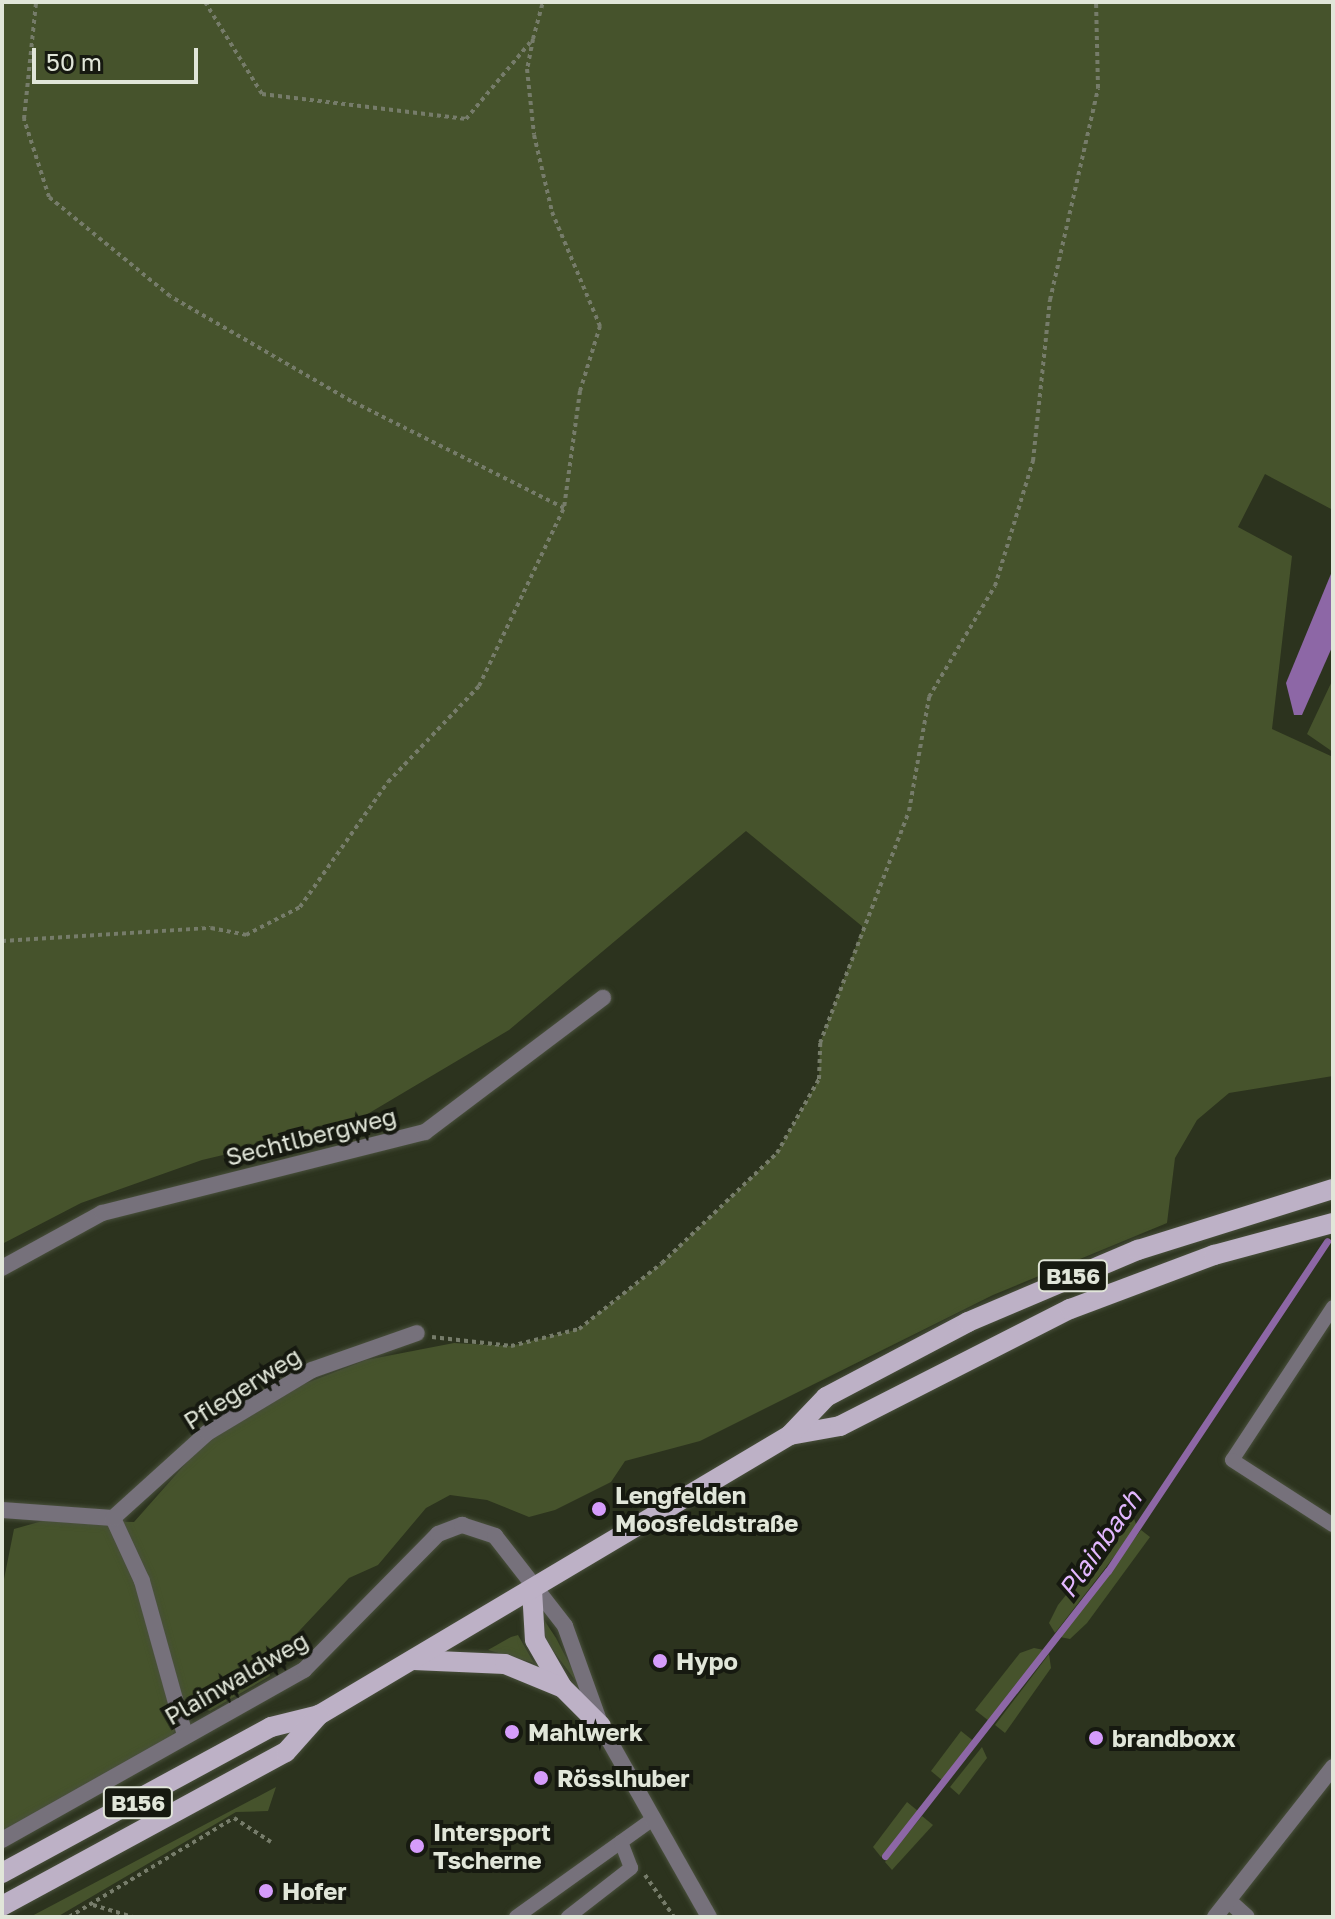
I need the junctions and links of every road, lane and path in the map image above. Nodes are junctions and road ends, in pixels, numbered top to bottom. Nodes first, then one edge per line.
1 (36, 2) edge
2 (205, 2) edge
3 (543, 2) edge
4 (1096, 2) edge
5 (533, 39) junction
6 (564, 508) junction
7 (2, 941) edge
8 (603, 998) dead end
9 (1333, 1189) edge
10 (1333, 1223) edge
11 (2, 1268) edge
12 (1333, 1307) edge
13 (417, 1333) joint
14 (790, 1435) junction
15 (2, 1510) edge
16 (113, 1518) junction
17 (1333, 1525) edge
18 (532, 1590) junction
19 (414, 1660) junction
20 (562, 1687) junction
21 (319, 1715) junction
22 (601, 1726) junction
23 (185, 1735) junction
24 (1333, 1767) edge
25 (653, 1819) junction
26 (2, 1840) edge
27 (271, 1842) dead end
28 (621, 1842) junction
29 (633, 1857) junction
30 (2, 1873) edge
31 (1229, 1901) junction
32 (91, 1905) junction
33 (2, 1906) edge
34 (69, 1917) edge
35 (133, 1917) edge
36 (516, 1917) edge
37 (568, 1917) edge
38 (674, 1917) edge
39 (709, 1917) edge
40 (1215, 1917) edge
41 (1247, 1917) edge

1 - 6 path
2 - 5 path
3 - 5 path
4 - 13 path
5 - 6 path
6 - 7 path
8 - 11 street, Sechtlbergweg
9 - 14 main road, B156
10 - 14 main road, B156
12 - 17 lane
13 - 16 street, Pflegerweg
14 - 18 main road, B156
15 - 16 street
16 - 23 street
18 - 19 main road, B156
18 - 20 main road
18 - 22 street, Plainwaldweg
18 - 23 street, Plainwaldweg
19 - 20 main road
19 - 21 main road, B156
20 - 22 main road
21 - 30 main road, B156
21 - 33 main road, B156
22 - 25 street, Plainwaldweg
23 - 26 street, Plainwaldweg
24 - 31 street
25 - 28 lane
25 - 39 street, Plainwaldweg
27 - 32 path
28 - 29 lane
28 - 36 lane
29 - 37 lane
29 - 38 path
31 - 40 street
31 - 41 street
32 - 34 path
32 - 35 path

